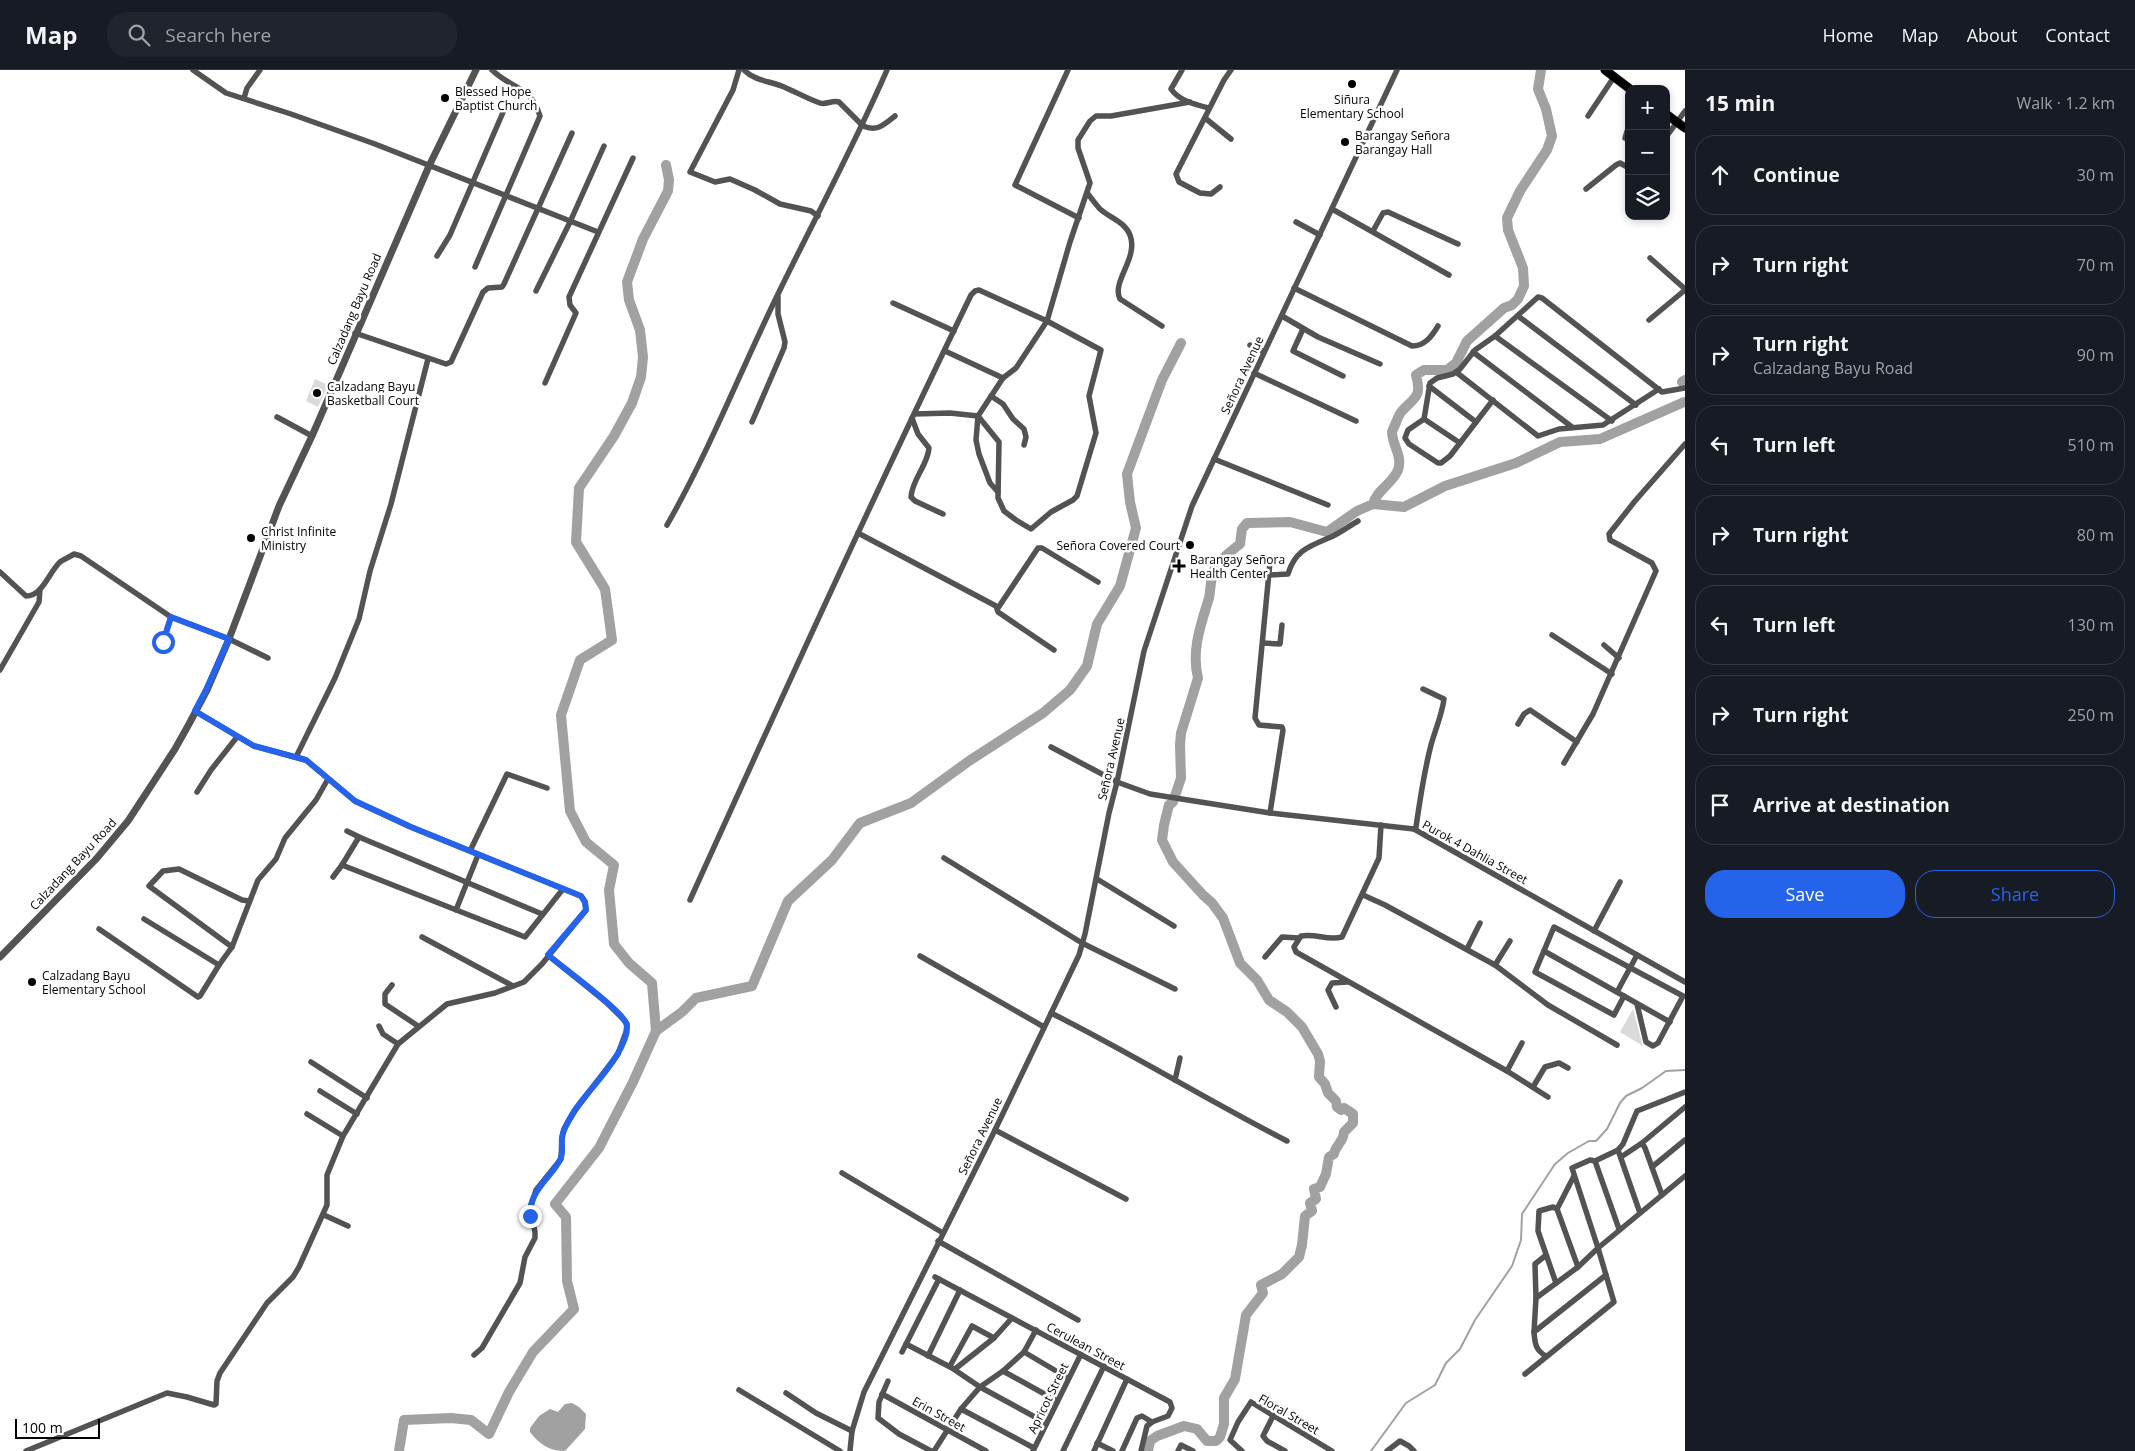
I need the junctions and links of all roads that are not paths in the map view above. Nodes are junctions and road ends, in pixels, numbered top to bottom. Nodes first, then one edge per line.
1 (193, 70) edge
2 (260, 70) edge
3 (476, 70) edge
4 (492, 70) edge
5 (739, 70) edge
6 (744, 70) edge
7 (887, 70) edge
8 (1068, 70) edge
9 (1182, 70) edge
10 (1231, 70) edge
11 (1397, 70) edge
12 (1605, 70) edge
13 (1614, 77) junction
14 (1625, 85) edge
15 (244, 98) junction
16 (1190, 102) junction
17 (1209, 108) junction
18 (504, 110) dead end
19 (1685, 111) edge
20 (895, 116) dead end
21 (1588, 116) dead end
22 (1670, 117) edge
23 (1205, 118) junction
24 (1677, 122) junction
25 (862, 126) junction
26 (1685, 128) edge
27 (1670, 132) edge
28 (572, 133) dead end
29 (1231, 139) dead end
30 (604, 146) dead end
31 (633, 158) dead end
32 (429, 166) junction
33 (1625, 166) edge
34 (472, 183) junction
35 (1220, 187) dead end
36 (1586, 189) dead end
37 (1088, 194) junction
38 (505, 196) junction
39 (538, 209) junction
40 (1332, 209) junction
41 (818, 216) junction
42 (1079, 218) junction
43 (570, 222) junction
44 (1296, 222) dead end
45 (1373, 231) junction
46 (598, 232) junction
47 (1320, 235) junction
48 (1458, 244) dead end
49 (438, 256) dead end
50 (1650, 258) dead end
51 (475, 266) dead end
52 (1449, 275) dead end
53 (1294, 288) junction
54 (1685, 290) edge
55 (536, 291) dead end
56 (778, 292) junction
57 (893, 303) dead end
58 (1282, 316) junction
59 (1518, 316) junction
60 (1648, 320) dead end
61 (1047, 321) junction
62 (1162, 326) dead end
63 (1438, 326) dead end
64 (1303, 329) junction
65 (954, 331) junction
66 (355, 333) junction
67 (1496, 336) junction
68 (1250, 346) dead end
69 (945, 351) junction
70 (1264, 352) junction
71 (1473, 352) junction
72 (428, 359) junction
73 (1380, 364) dead end
74 (1456, 372) junction
75 (1254, 373) junction
76 (1342, 376) dead end
77 (1003, 378) junction
78 (546, 383) dead end
79 (1429, 386) junction
80 (1685, 388) edge
81 (1659, 389) junction
82 (992, 396) junction
83 (1493, 400) junction
84 (1636, 405) junction
85 (913, 416) junction
86 (978, 416) junction
87 (277, 417) dead end
88 (1424, 419) junction
89 (1356, 421) dead end
90 (1612, 421) junction
91 (752, 422) dead end
92 (1476, 422) junction
93 (1572, 427) junction
94 (312, 436) junction
95 (1460, 443) junction
96 (1685, 444) edge
97 (1024, 445) dead end
98 (1214, 459) junction
99 (998, 492) junction
100 (1328, 504) dead end
101 (943, 514) dead end
102 (1358, 521) dead end
103 (667, 525) dead end
104 (858, 534) junction
105 (1270, 562) dead end
106 (0, 572) edge
107 (1270, 575) junction
108 (1098, 582) dead end
109 (40, 589) junction
110 (998, 608) junction
111 (171, 617) junction
112 (1282, 625) dead end
113 (1552, 635) dead end
114 (229, 639) junction
115 (163, 642) dead end
116 (1263, 643) junction
117 (1604, 645) dead end
118 (1054, 650) dead end
119 (268, 658) dead end
120 (1618, 658) junction
121 (0, 670) edge
122 (1612, 674) junction
123 (1423, 689) dead end
124 (195, 711) junction
125 (1518, 724) dead end
126 (237, 737) junction
127 (1577, 742) junction
128 (1051, 747) dead end
129 (296, 757) junction
130 (1564, 763) dead end
131 (328, 779) junction
132 (1117, 782) junction
133 (547, 788) dead end
134 (197, 792) dead end
135 (1270, 813) junction
136 (1381, 825) junction
137 (1414, 830) junction
138 (347, 831) dead end
139 (359, 837) junction
140 (470, 851) junction
141 (478, 854) junction
142 (944, 858) dead end
143 (342, 865) junction
144 (333, 877) dead end
145 (1097, 879) junction
146 (467, 882) junction
147 (1620, 882) dead end
148 (563, 889) junction
149 (1363, 895) junction
150 (690, 900) dead end
151 (249, 901) junction
152 (456, 910) junction
153 (542, 914) junction
154 (144, 919) dead end
155 (1480, 923) dead end
156 (1174, 926) dead end
157 (99, 929) dead end
158 (1594, 931) junction
159 (422, 937) dead end
160 (1299, 938) junction
161 (1510, 941) dead end
162 (1082, 943) junction
163 (232, 947) junction
164 (1467, 949) junction
165 (1544, 951) junction
166 (548, 955) junction
167 (1637, 955) junction
168 (920, 956) dead end
169 (0, 957) edge
170 (1265, 957) dead end
171 (219, 965) junction
172 (1495, 965) junction
173 (1630, 968) junction
174 (1347, 982) junction
175 (1685, 982) edge
176 (392, 985) dead end
177 (513, 986) junction
178 (1175, 990) dead end
179 (1617, 992) junction
180 (1624, 996) junction
181 (1637, 1004) junction
182 (1336, 1007) dead end
183 (1051, 1013) junction
184 (1670, 1022) junction
185 (379, 1026) dead end
186 (418, 1026) junction
187 (1044, 1027) junction
188 (1522, 1043) dead end
189 (398, 1044) junction
190 (1618, 1046) dead end
191 (1180, 1058) dead end
192 (311, 1062) dead end
193 (1568, 1068) dead end
194 (1507, 1071) junction
195 (1175, 1080) junction
196 (1533, 1087) junction
197 (320, 1090) dead end
198 (1685, 1092) edge
199 (1548, 1097) dead end
200 (367, 1098) junction
201 (1685, 1107) edge
202 (307, 1114) dead end
203 (357, 1114) junction
204 (995, 1130) junction
205 (343, 1136) junction
206 (1685, 1140) edge
207 (1287, 1141) dead end
208 (1642, 1143) junction
209 (1618, 1150) junction
210 (1621, 1157) junction
211 (1595, 1162) junction
212 (1652, 1167) junction
213 (842, 1173) dead end
214 (1574, 1176) junction
215 (1685, 1176) edge
216 (1662, 1195) junction
217 (1126, 1199) dead end
218 (1557, 1209) junction
219 (1640, 1213) junction
220 (324, 1215) junction
221 (348, 1226) dead end
222 (1619, 1229) junction
223 (943, 1233) junction
224 (938, 1241) junction
225 (1598, 1248) junction
226 (1546, 1256) junction
227 (1578, 1267) junction
228 (1606, 1275) junction
229 (1556, 1283) junction
230 (960, 1290) junction
231 (1536, 1298) junction
232 (1012, 1318) junction
233 (1078, 1320) dead end
234 (1036, 1330) junction
235 (1534, 1332) junction
236 (994, 1338) junction
237 (906, 1344) junction
238 (902, 1352) dead end
239 (1024, 1352) junction
240 (1080, 1354) junction
241 (474, 1355) dead end
242 (928, 1356) junction
243 (1546, 1356) junction
244 (1104, 1366) junction
245 (952, 1368) junction
246 (1003, 1371) junction
247 (1525, 1374) dead end
248 (1068, 1378) junction
249 (1127, 1379) junction
250 (888, 1381) dead end
251 (980, 1387) junction
252 (739, 1390) dead end
253 (786, 1393) dead end
254 (882, 1394) junction
255 (1057, 1401) junction
256 (961, 1409) junction
257 (1273, 1416) junction
258 (1152, 1422) junction
259 (1046, 1423) junction
260 (947, 1429) junction
261 (852, 1431) junction
262 (1097, 1443) junction
263 (1324, 1449) edge
264 (1034, 1450) edge
265 (26, 1451) edge
266 (840, 1451) edge
267 (850, 1451) edge
268 (933, 1451) edge
269 (986, 1451) edge
270 (1063, 1451) edge
271 (1094, 1451) edge
272 (1114, 1451) edge
273 (1122, 1451) edge
274 (1141, 1451) edge
275 (1178, 1451) edge
276 (1193, 1451) edge
277 (1242, 1451) edge
278 (1284, 1451) edge
279 (1332, 1451) edge
280 (1387, 1451) edge
281 (1414, 1451) edge

1 - 15 street
2 - 15 street
3 - 32 street, Calzadang Bayu Road
4 - 38 street
5 - 41 street
6 - 25 street
7 - 25 street
8 - 42 street
9 - 16 street
10 - 17 street
11 - 40 street, Señora Avenue
12 - 13 main road
13 - 14 main road
13 - 21 street
15 - 32 street
16 - 17 street
16 - 37 street
17 - 23 street
18 - 34 street
19 - 24 street
20 - 25 street
22 - 24 main road
23 - 29 street
23 - 35 street
24 - 26 main road
24 - 27 street
25 - 41 street
28 - 39 street
30 - 43 street
31 - 46 street
32 - 34 street
32 - 66 street, Calzadang Bayu Road
33 - 36 street
34 - 38 street
34 - 49 street
37 - 42 street
37 - 62 street
38 - 39 street
38 - 51 street
39 - 43 street
39 - 72 street
40 - 45 street
40 - 47 street, Señora Avenue
41 - 56 street
42 - 61 street
43 - 46 street
43 - 55 street
44 - 47 street
45 - 48 street
45 - 52 street
46 - 78 street
47 - 53 street, Señora Avenue
50 - 54 street
53 - 58 street, Señora Avenue
53 - 63 street
54 - 60 street
56 - 91 street
56 - 103 street
57 - 65 street
58 - 64 street
58 - 70 street, Señora Avenue
59 - 67 street
59 - 81 street
59 - 84 street
61 - 65 street
61 - 77 street
61 - 99 street
64 - 73 street
64 - 76 street
65 - 69 street
66 - 72 street
66 - 94 street, Calzadang Bayu Road
67 - 71 street
67 - 90 street
68 - 70 street
69 - 77 street
69 - 85 street
70 - 75 street, Señora Avenue
71 - 74 street
71 - 93 street
72 - 129 street
74 - 79 street
74 - 83 street
75 - 89 street
75 - 98 street, Señora Avenue
77 - 82 street
79 - 88 street
79 - 92 street
80 - 81 street
81 - 84 street
82 - 86 street
82 - 97 street
83 - 92 street
83 - 93 street
84 - 90 street
85 - 86 street
85 - 101 street
85 - 104 street
86 - 99 street
86 - 99 street
87 - 94 street
88 - 95 street
88 - 95 street
90 - 93 street
92 - 95 street
94 - 114 street, Calzadang Bayu Road
96 - 120 street
98 - 100 street
98 - 132 street, Señora Avenue
102 - 107 street
104 - 110 street
104 - 150 street
105 - 107 street
106 - 109 street
107 - 116 street
108 - 110 street
109 - 111 street
109 - 121 street
110 - 118 street
111 - 114 street
111 - 115 street
112 - 116 street
113 - 122 street
114 - 119 street
114 - 124 street, Calzadang Bayu Road
116 - 135 street
117 - 120 street
120 - 122 street
122 - 127 street
123 - 137 street
124 - 126 street
124 - 169 street, Calzadang Bayu Road
125 - 127 street
126 - 129 street
126 - 134 street
127 - 130 street
128 - 132 street, Purok 4 Dahlia Street
129 - 131 street
131 - 140 street
131 - 151 street
132 - 135 street, Purok 4 Dahlia Street
132 - 145 street, Señora Avenue
133 - 140 street
135 - 136 street, Purok 4 Dahlia Street
136 - 137 street, Purok 4 Dahlia Street
136 - 149 street
137 - 158 street, Purok 4 Dahlia Street
138 - 139 street
139 - 143 street
139 - 146 street
140 - 141 street
141 - 146 street
141 - 148 street
142 - 162 street
143 - 144 street
143 - 152 street
145 - 156 street
145 - 162 street, Señora Avenue
146 - 152 street
146 - 153 street
147 - 158 street
148 - 153 street
148 - 166 street
149 - 160 street
149 - 164 street
151 - 163 street
151 - 163 street
152 - 153 street
154 - 171 street
155 - 164 street
157 - 171 street
158 - 167 street, Purok 4 Dahlia Street
159 - 177 street
160 - 170 street
160 - 174 street
161 - 172 street
162 - 178 street
162 - 183 street, Señora Avenue
163 - 171 street
164 - 172 street
165 - 173 street
165 - 179 street
165 - 180 street
166 - 177 street
166 - 241 street
167 - 173 street
167 - 175 street, Purok 4 Dahlia Street
168 - 187 street
172 - 190 street
173 - 179 street
173 - 184 street
174 - 182 street
174 - 194 street
176 - 186 street
177 - 186 street
179 - 180 street
180 - 181 street
181 - 184 street
181 - 184 street
183 - 187 street, Señora Avenue
183 - 195 street
185 - 189 street
186 - 189 street
187 - 204 street, Señora Avenue
188 - 194 street
189 - 200 street
191 - 195 street
192 - 200 street
193 - 196 street
194 - 196 street
195 - 207 street
196 - 199 street
197 - 203 street
198 - 209 street
200 - 203 street
201 - 208 street
202 - 205 street
203 - 205 street
204 - 217 street
204 - 223 street, Señora Avenue
205 - 220 street
206 - 212 street
208 - 210 street
208 - 212 street
209 - 210 street
209 - 211 street
210 - 219 street
211 - 214 street
211 - 222 street
212 - 216 street
213 - 223 street
214 - 218 street
214 - 225 street
215 - 216 street
216 - 219 street
218 - 226 street
218 - 227 street
219 - 222 street
220 - 221 street
220 - 265 street
222 - 225 street
223 - 224 street, Señora Avenue
224 - 233 street
224 - 261 street, Señora Avenue
225 - 227 street
225 - 228 street
226 - 229 street
226 - 231 street
227 - 229 street
228 - 235 street
228 - 243 street
229 - 231 street
230 - 232 street, Cerulean Street
230 - 237 street, Cerulean Street
230 - 242 street
231 - 235 street
232 - 234 street, Cerulean Street
232 - 236 street
234 - 239 street
234 - 240 street, Cerulean Street
235 - 243 street
236 - 245 street
236 - 245 street
237 - 238 street
237 - 242 street
239 - 246 street
239 - 248 street
240 - 244 street, Cerulean Street
240 - 248 street, Apricot Street
242 - 245 street
243 - 247 street
244 - 249 street, Cerulean Street
244 - 270 street
245 - 251 street
246 - 251 street
246 - 255 street
248 - 255 street, Apricot Street
249 - 258 street, Cerulean Street
249 - 262 street
250 - 254 street
251 - 256 street
251 - 259 street
252 - 266 street
253 - 261 street
254 - 260 street, Erin Street
254 - 268 street
255 - 259 street, Apricot Street
256 - 260 street
256 - 264 street
257 - 263 street, Floral Street
257 - 277 street, Floral Street
257 - 278 street
258 - 273 street
258 - 274 street
259 - 264 street, Apricot Street
260 - 268 street
260 - 269 street, Erin Street
261 - 267 street, Señora Avenue
262 - 271 street
262 - 272 street
263 - 279 street, Floral Street
275 - 276 street
280 - 281 street

